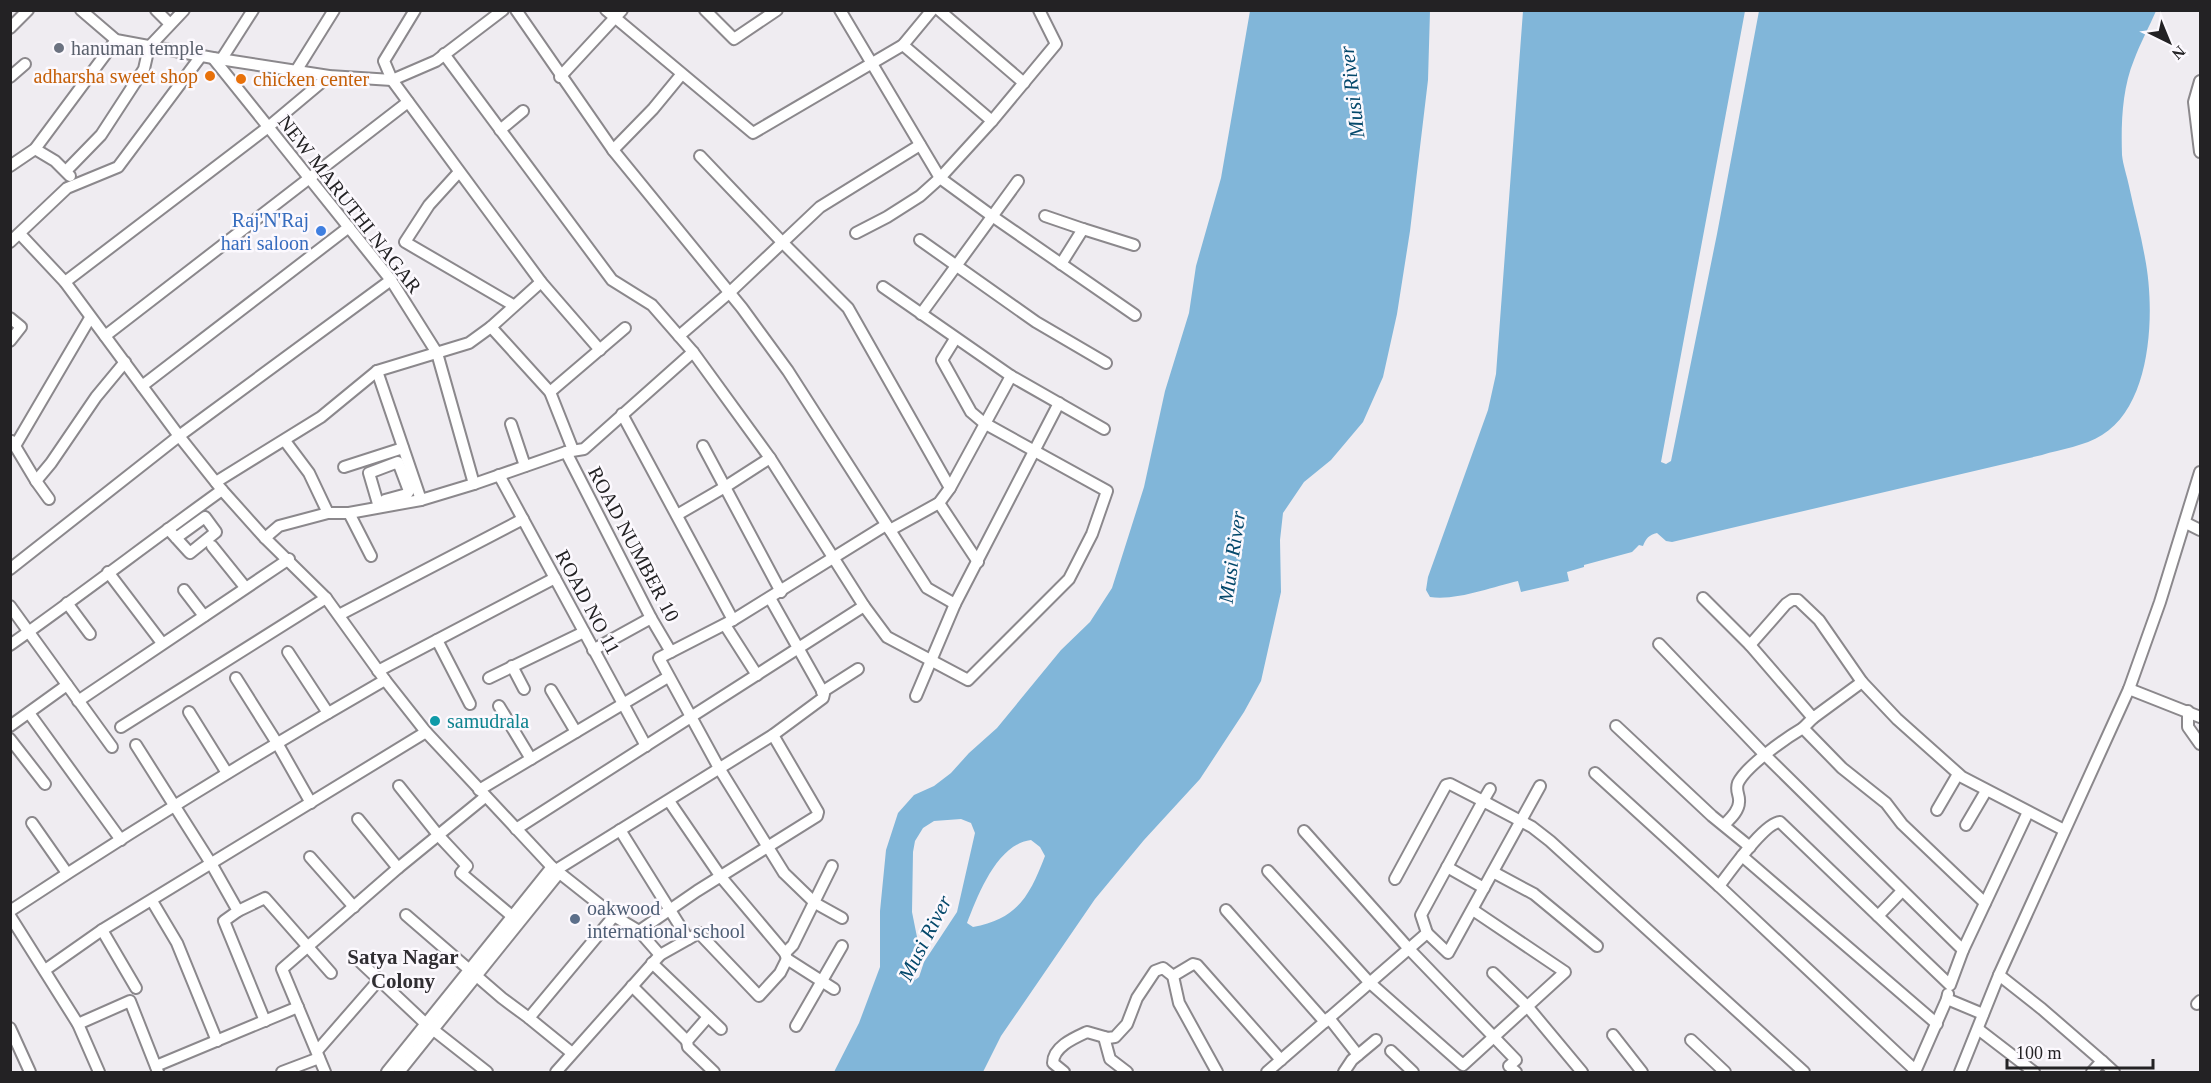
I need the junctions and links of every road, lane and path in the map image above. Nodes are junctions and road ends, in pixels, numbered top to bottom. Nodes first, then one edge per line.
1 (28, 10) edge
2 (81, 10) edge
3 (156, 10) edge
4 (184, 10) edge
5 (253, 10) edge
6 (334, 10) edge
7 (415, 10) edge
8 (503, 10) edge
9 (516, 10) edge
10 (705, 10) edge
11 (777, 10) edge
12 (840, 10) edge
13 (932, 10) edge
14 (939, 10) edge
15 (1039, 10) edge
16 (614, 13) edge
17 (170, 24) junction
18 (10, 28) edge
19 (116, 40) junction
20 (903, 45) junction
21 (149, 47) junction
22 (444, 54) junction
23 (212, 58) junction
24 (384, 61) junction
25 (870, 63) junction
26 (25, 64) dead end
27 (296, 71) junction
28 (681, 75) junction
29 (10, 76) edge
30 (329, 76) junction
31 (372, 77) junction
32 (560, 77) junction
33 (392, 80) junction
34 (2200, 81) edge
35 (1024, 83) junction
36 (2197, 100) edge
37 (408, 102) junction
38 (523, 111) dead end
39 (992, 121) junction
40 (267, 128) junction
41 (500, 130) junction
42 (920, 146) junction
43 (35, 149) junction
44 (613, 150) junction
45 (2200, 150) edge
46 (700, 156) dead end
47 (10, 166) edge
48 (66, 171) junction
49 (459, 172) junction
50 (940, 178) junction
51 (309, 180) junction
52 (1018, 181) dead end
53 (77, 183) junction
54 (992, 216) junction
55 (1045, 216) dead end
56 (349, 227) junction
57 (1083, 229) junction
58 (856, 233) dead end
59 (20, 234) junction
60 (920, 240) dead end
61 (10, 242) edge
62 (782, 242) junction
63 (1134, 245) dead end
64 (1061, 264) junction
65 (956, 266) junction
66 (391, 280) junction
67 (65, 282) junction
68 (541, 282) junction
69 (884, 287) dead end
70 (729, 293) junction
71 (513, 305) junction
72 (921, 314) junction
73 (1136, 315) dead end
74 (10, 318) edge
75 (90, 318) junction
76 (491, 327) junction
77 (625, 328) dead end
78 (105, 336) junction
79 (679, 336) junction
80 (955, 339) junction
81 (10, 340) edge
82 (600, 350) junction
83 (693, 352) junction
84 (438, 353) junction
85 (126, 362) junction
86 (1106, 363) dead end
87 (377, 371) junction
88 (1011, 376) junction
89 (142, 386) junction
90 (550, 392) junction
91 (1059, 403) junction
92 (622, 414) junction
93 (984, 423) junction
94 (510, 424) dead end
95 (1104, 429) dead end
96 (179, 436) junction
97 (285, 441) junction
98 (13, 442) edge
99 (703, 446) dead end
100 (403, 448) junction
101 (569, 451) junction
102 (1034, 451) junction
103 (770, 458) junction
104 (525, 466) junction
105 (344, 467) dead end
106 (2200, 472) edge
107 (499, 475) junction
108 (36, 482) junction
109 (411, 484) junction
110 (474, 484) junction
111 (219, 486) junction
112 (725, 487) junction
113 (950, 488) junction
114 (49, 499) dead end
115 (421, 500) junction
116 (939, 503) junction
117 (378, 505) junction
118 (328, 513) junction
119 (349, 513) junction
120 (677, 515) junction
121 (523, 519) junction
122 (188, 522) junction
123 (2186, 524) junction
124 (888, 528) junction
125 (168, 529) junction
126 (2200, 530) edge
127 (176, 538) junction
128 (265, 538) junction
129 (212, 546) dead end
130 (371, 556) dead end
131 (289, 559) junction
132 (834, 559) junction
133 (978, 562) junction
134 (10, 569) edge
135 (108, 572) junction
136 (555, 578) junction
137 (245, 587) junction
138 (184, 590) dead end
139 (781, 592) junction
140 (326, 598) junction
141 (770, 598) junction
142 (1703, 598) dead end
143 (67, 603) junction
144 (955, 604) junction
145 (10, 606) edge
146 (864, 606) junction
147 (339, 615) junction
148 (204, 616) junction
149 (651, 618) junction
150 (729, 622) junction
151 (29, 632) junction
152 (584, 632) junction
153 (90, 634) dead end
154 (437, 639) junction
155 (162, 643) junction
156 (1659, 644) dead end
157 (10, 645) edge
158 (1750, 645) junction
159 (800, 648) junction
160 (592, 650) junction
161 (288, 652) dead end
162 (671, 652) junction
163 (930, 658) junction
164 (512, 666) junction
165 (858, 669) dead end
166 (382, 675) junction
167 (757, 675) junction
168 (668, 677) junction
169 (236, 678) dead end
170 (489, 678) dead end
171 (1862, 682) junction
172 (68, 685) junction
173 (524, 689) dead end
174 (2129, 689) junction
175 (551, 690) dead end
176 (822, 692) junction
177 (916, 696) dead end
178 (78, 701) junction
179 (470, 704) dead end
180 (622, 705) junction
181 (499, 706) dead end
182 (2188, 711) junction
183 (189, 712) dead end
184 (29, 713) junction
185 (328, 713) junction
186 (2200, 717) edge
187 (691, 718) junction
188 (1813, 718) junction
189 (10, 726) edge
190 (1616, 726) dead end
191 (121, 727) dead end
192 (1803, 729) junction
193 (426, 732) junction
194 (576, 732) junction
195 (773, 735) junction
196 (10, 739) edge
197 (277, 743) junction
198 (2200, 744) edge
199 (136, 745) dead end
200 (646, 746) junction
201 (112, 747) dead end
202 (1765, 755) junction
203 (531, 759) junction
204 (719, 768) junction
205 (227, 773) junction
206 (1595, 773) dead end
207 (1958, 774) junction
208 (45, 784) dead end
209 (399, 786) dead end
210 (1540, 786) dead end
211 (1490, 789) dead end
212 (1986, 790) junction
213 (482, 794) junction
214 (669, 801) junction
215 (1483, 801) junction
216 (311, 803) junction
217 (174, 807) junction
218 (1937, 810) dead end
219 (2031, 813) junction
220 (358, 819) dead end
221 (1521, 821) junction
222 (32, 823) dead end
223 (1724, 825) junction
224 (1966, 825) dead end
225 (516, 829) junction
226 (620, 830) junction
227 (2064, 830) junction
228 (1304, 831) dead end
229 (439, 836) junction
230 (121, 840) junction
231 (768, 847) junction
232 (1750, 847) junction
233 (1742, 856) junction
234 (310, 857) dead end
235 (212, 865) junction
236 (832, 866) dead end
237 (1447, 867) junction
238 (398, 868) junction
239 (555, 870) junction
240 (1268, 871) dead end
241 (1493, 872) junction
242 (67, 873) junction
243 (721, 877) junction
244 (1395, 879) dead end
245 (1719, 886) junction
246 (1484, 888) junction
247 (1902, 891) junction
248 (152, 901) junction
249 (815, 903) junction
250 (1985, 903) junction
251 (354, 907) junction
252 (670, 910) junction
253 (1226, 910) dead end
254 (1473, 910) junction
255 (10, 911) edge
256 (238, 911) junction
257 (406, 915) dead end
258 (10, 916) edge
259 (614, 916) junction
260 (1878, 916) junction
261 (513, 917) junction
262 (842, 918) dead end
263 (102, 930) junction
264 (639, 931) junction
265 (1427, 933) junction
266 (688, 939) junction
267 (842, 946) dead end
268 (1597, 946) dead end
269 (308, 947) junction
270 (1410, 950) junction
271 (1963, 950) junction
272 (786, 956) junction
273 (355, 957) dead end
274 (656, 959) junction
275 (45, 970) junction
276 (331, 972) dead end
277 (473, 973) junction
278 (1493, 973) dead end
279 (1999, 975) junction
280 (1173, 976) junction
281 (378, 981) junction
282 (822, 982) junction
283 (1370, 982) junction
284 (1950, 985) junction
285 (632, 986) junction
286 (136, 988) dead end
287 (834, 989) dead end
288 (1951, 1000) junction
289 (1527, 1006) junction
290 (298, 1007) junction
291 (1983, 1014) junction
292 (708, 1017) junction
293 (529, 1018) junction
294 (1327, 1020) junction
295 (265, 1021) junction
296 (78, 1024) junction
297 (1937, 1024) junction
298 (796, 1026) dead end
299 (429, 1027) junction
300 (10, 1029) edge
301 (721, 1029) dead end
302 (1978, 1029) junction
303 (1613, 1035) dead end
304 (1494, 1036) junction
305 (1104, 1037) junction
306 (1376, 1040) dead end
307 (1691, 1040) dead end
308 (217, 1041) junction
309 (687, 1041) junction
310 (1391, 1051) dead end
311 (572, 1053) junction
312 (318, 1055) junction
313 (1358, 1055) junction
314 (1281, 1060) junction
315 (2102, 1061) junction
316 (1467, 1069) edge
317 (157, 1070) edge
318 (30, 1072) edge
319 (99, 1072) edge
320 (282, 1072) edge
321 (325, 1072) edge
322 (387, 1072) edge
323 (399, 1072) edge
324 (487, 1072) edge
325 (556, 1072) edge
326 (714, 1072) edge
327 (1064, 1072) edge
328 (1127, 1072) edge
329 (1216, 1072) edge
330 (1267, 1072) edge
331 (1344, 1072) edge
332 (1413, 1072) edge
333 (1516, 1072) edge
334 (1582, 1072) edge
335 (1642, 1072) edge
336 (1725, 1072) edge
337 (1804, 1072) edge
338 (1915, 1072) edge
339 (1960, 1072) edge
340 (2034, 1072) edge
341 (2092, 1072) edge
342 (2114, 1072) edge

1 - 18 street
2 - 19 street
3 - 17 street
4 - 17 street
5 - 23 street
6 - 27 street
7 - 24 street
8 - 22 street
9 - 32 street
10 - 11 street
12 - 25 street
13 - 20 street
14 - 35 street
15 - 35 street
16 - 28 street
16 - 32 street
17 - 21 street
19 - 21 street
19 - 43 street
20 - 25 street
20 - 39 street
21 - 23 street
21 - 48 street
22 - 33 street
22 - 41 street
23 - 27 street
23 - 40 street, NEW MARUTHI NAGAR
23 - 53 street
24 - 31 street
24 - 33 street
25 - 28 street
25 - 42 street
26 - 29 street
27 - 30 street
28 - 44 street
30 - 31 street
30 - 40 street
31 - 33 street
32 - 44 street
33 - 37 street
34 - 36 street
35 - 39 street
36 - 45 street
37 - 49 street
37 - 51 street
38 - 41 street
39 - 50 street
40 - 51 street, NEW MARUTHI NAGAR
40 - 67 street
41 - 79 street
42 - 50 street
42 - 62 street
43 - 47 street
43 - 48 street
44 - 70 street
46 - 62 street
48 - 53 street
49 - 68 street
49 - 71 street
50 - 54 street
50 - 58 street
51 - 56 street, NEW MARUTHI NAGAR
51 - 78 street
52 - 54 street
53 - 59 street
54 - 64 street
54 - 65 street
55 - 57 street
56 - 66 street, NEW MARUTHI NAGAR
56 - 89 street
57 - 63 street
57 - 64 street
59 - 61 street
59 - 67 street
60 - 65 street
62 - 70 street
62 - 113 street
64 - 73 street
65 - 72 street
65 - 86 street
66 - 84 street, NEW MARUTHI NAGAR
66 - 96 street
67 - 75 street
68 - 71 street
68 - 82 street
69 - 72 street
70 - 79 street
70 - 124 street
71 - 76 street
72 - 80 street
74 - 81 street
75 - 78 street
75 - 98 street
76 - 84 street
76 - 90 street
77 - 82 street
78 - 85 street
79 - 83 street
80 - 88 street
80 - 93 street
82 - 90 street
83 - 92 street
83 - 103 street
84 - 87 street
84 - 110 street, NEW MARUTHI NAGAR
85 - 89 street
85 - 108 street
87 - 97 street
87 - 100 street
88 - 91 street
88 - 93 street
89 - 96 street
90 - 101 street, ROAD NUMBER 10
91 - 95 street
91 - 102 street
92 - 101 street
92 - 120 street
93 - 102 street
93 - 113 street
94 - 104 street
96 - 111 street
96 - 134 street
97 - 111 street
97 - 118 street
98 - 108 street
99 - 112 street
100 - 105 street
100 - 109 street
101 - 104 street
101 - 149 street, ROAD NUMBER 10
102 - 133 street
102 - 163 street
103 - 112 street
103 - 132 street
104 - 107 street
106 - 123 street
107 - 110 street
107 - 121 street, ROAD NO 11
108 - 114 street
109 - 115 street
109 - 117 street
109 - 117 street
110 - 115 street
111 - 122 street
111 - 128 street
112 - 120 street
112 - 139 street
113 - 116 street
115 - 117 street
116 - 124 street
116 - 133 street
117 - 119 street
118 - 119 street
118 - 128 street
119 - 130 street
120 - 150 street
121 - 136 street, ROAD NO 11
121 - 147 street
122 - 125 street
122 - 127 street
122 - 127 street
123 - 126 street
123 - 174 street
124 - 132 street
124 - 144 street
125 - 127 street
125 - 135 street
128 - 131 street
129 - 137 street
131 - 137 street
131 - 140 street
132 - 139 street
132 - 146 street
133 - 144 street
135 - 143 street
135 - 155 street
136 - 152 street, ROAD NO 11
136 - 154 street
137 - 148 street
138 - 148 street
139 - 141 street
140 - 147 street
140 - 191 street
141 - 150 street
141 - 159 street
142 - 158 street
143 - 151 street
143 - 153 street
144 - 163 street
145 - 151 street
146 - 159 street
146 - 163 street
147 - 166 street
148 - 155 street
149 - 160 street
149 - 162 street, ROAD NUMBER 10
150 - 162 street
150 - 167 street
151 - 157 street
151 - 172 street
152 - 160 street, ROAD NO 11
152 - 164 street
154 - 166 street
154 - 179 street
155 - 178 street
156 - 202 street
158 - 171 street
158 - 188 street
159 - 167 street
159 - 176 street
160 - 180 street, ROAD NO 11
161 - 185 street
162 - 168 street
163 - 177 street
164 - 170 street
164 - 173 street
165 - 176 street
166 - 185 street
166 - 193 street
167 - 187 street
168 - 180 street
168 - 187 street
169 - 197 street
171 - 188 street
171 - 207 street
172 - 178 street
172 - 184 street
174 - 182 street
174 - 227 street
175 - 194 street
176 - 195 street
178 - 201 street
180 - 194 street
180 - 200 street, ROAD NO 11
181 - 203 street
182 - 186 street
182 - 198 street
183 - 205 street
184 - 189 street
184 - 230 street
185 - 197 street
187 - 200 street
187 - 204 street
188 - 192 street
190 - 223 street
192 - 202 street
192 - 250 street
193 - 213 street
193 - 216 street
194 - 203 street
195 - 204 street
195 - 231 street
196 - 208 street
197 - 205 street
197 - 216 street
199 - 217 street
200 - 225 street
202 - 223 street
202 - 247 street
203 - 213 street
204 - 214 street
204 - 231 street
205 - 217 street
206 - 245 street
207 - 212 street
207 - 218 street
209 - 229 street
210 - 221 street
211 - 215 street
212 - 219 street
212 - 224 street
213 - 225 street
213 - 229 street
214 - 226 street
214 - 243 street
215 - 221 street
215 - 237 street
215 - 244 street
216 - 235 street
217 - 230 street
217 - 235 street
219 - 227 street
219 - 250 street
220 - 238 street
221 - 241 street
221 - 337 street
222 - 242 street
223 - 232 street
225 - 239 street
226 - 239 street
226 - 252 street
227 - 279 street
228 - 270 street
229 - 238 street
229 - 261 street
230 - 242 street
231 - 243 street
231 - 249 street
232 - 233 street
232 - 260 street
233 - 245 street
233 - 297 street
234 - 251 street
235 - 248 street
235 - 256 street
236 - 249 street
237 - 246 street
237 - 265 street
238 - 251 street
239 - 259 street
239 - 261 street
239 - 277 street
240 - 283 street
241 - 246 street
241 - 268 street
242 - 255 street
243 - 252 street
243 - 272 street
245 - 338 street
246 - 254 street
247 - 260 street
247 - 271 street
248 - 263 street
248 - 308 street
249 - 262 street
249 - 272 street
250 - 271 street
251 - 269 street
252 - 264 street
252 - 266 street
253 - 294 street
254 - 265 street
254 - 289 street
256 - 269 street
256 - 295 street
257 - 277 street
258 - 275 street
259 - 264 street
259 - 293 street
260 - 284 street
261 - 277 street
263 - 275 street
263 - 286 street
264 - 274 street
265 - 270 street
266 - 272 street
266 - 274 street
267 - 282 street
269 - 276 street
269 - 290 street
270 - 283 street
270 - 304 street
271 - 284 street
272 - 282 street
273 - 281 street
274 - 285 street
274 - 292 street
275 - 296 street
277 - 293 street
277 - 299 street
278 - 289 street
279 - 291 street
279 - 315 street
280 - 305 street
280 - 314 street
280 - 329 street
281 - 299 street
281 - 312 street
282 - 287 street
282 - 298 street
283 - 294 street
283 - 316 street
284 - 288 street
285 - 309 street
285 - 311 street
288 - 291 street
288 - 297 street
289 - 304 street
289 - 334 street
290 - 295 street
290 - 312 street
291 - 302 street
292 - 301 street
292 - 309 street
293 - 311 street
294 - 313 street
294 - 314 street
295 - 308 street
296 - 317 street
296 - 319 street
297 - 338 street
299 - 322 street
299 - 323 street
299 - 324 street
300 - 318 street
302 - 339 street
302 - 340 street
303 - 335 street
304 - 316 street
304 - 333 street
305 - 327 street
305 - 328 street
306 - 313 street
307 - 336 street
308 - 317 street
309 - 326 street
310 - 332 street
311 - 325 street
312 - 320 street
312 - 321 street
313 - 331 street
314 - 330 street
315 - 341 street
315 - 342 street

